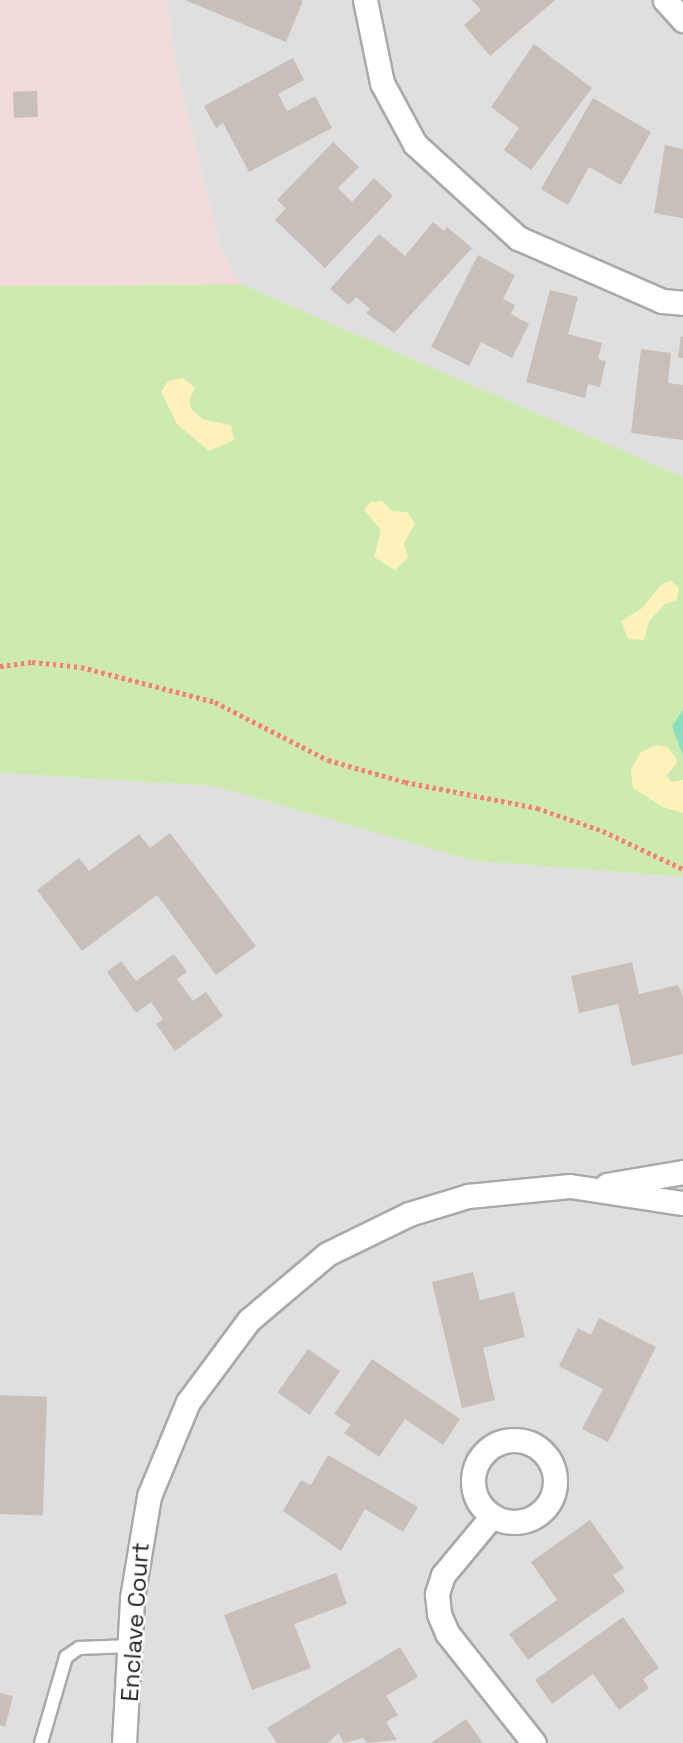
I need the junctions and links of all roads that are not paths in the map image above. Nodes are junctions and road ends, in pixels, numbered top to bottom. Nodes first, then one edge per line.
1 (365, 0) edge
2 (665, 0) edge
3 (683, 20) edge
4 (683, 303) edge
5 (683, 1172) edge
6 (590, 1187) junction
7 (683, 1203) edge
8 (492, 1516) dead end
9 (131, 1646) junction
10 (41, 1743) edge
11 (124, 1743) edge
12 (534, 1743) edge

1 - 4 street
2 - 3 street
5 - 6 street, Enclave Court
6 - 7 street, Enclave Court
6 - 9 street, Enclave Court
8 - 12 street
9 - 10 lane
9 - 11 street, Enclave Court

